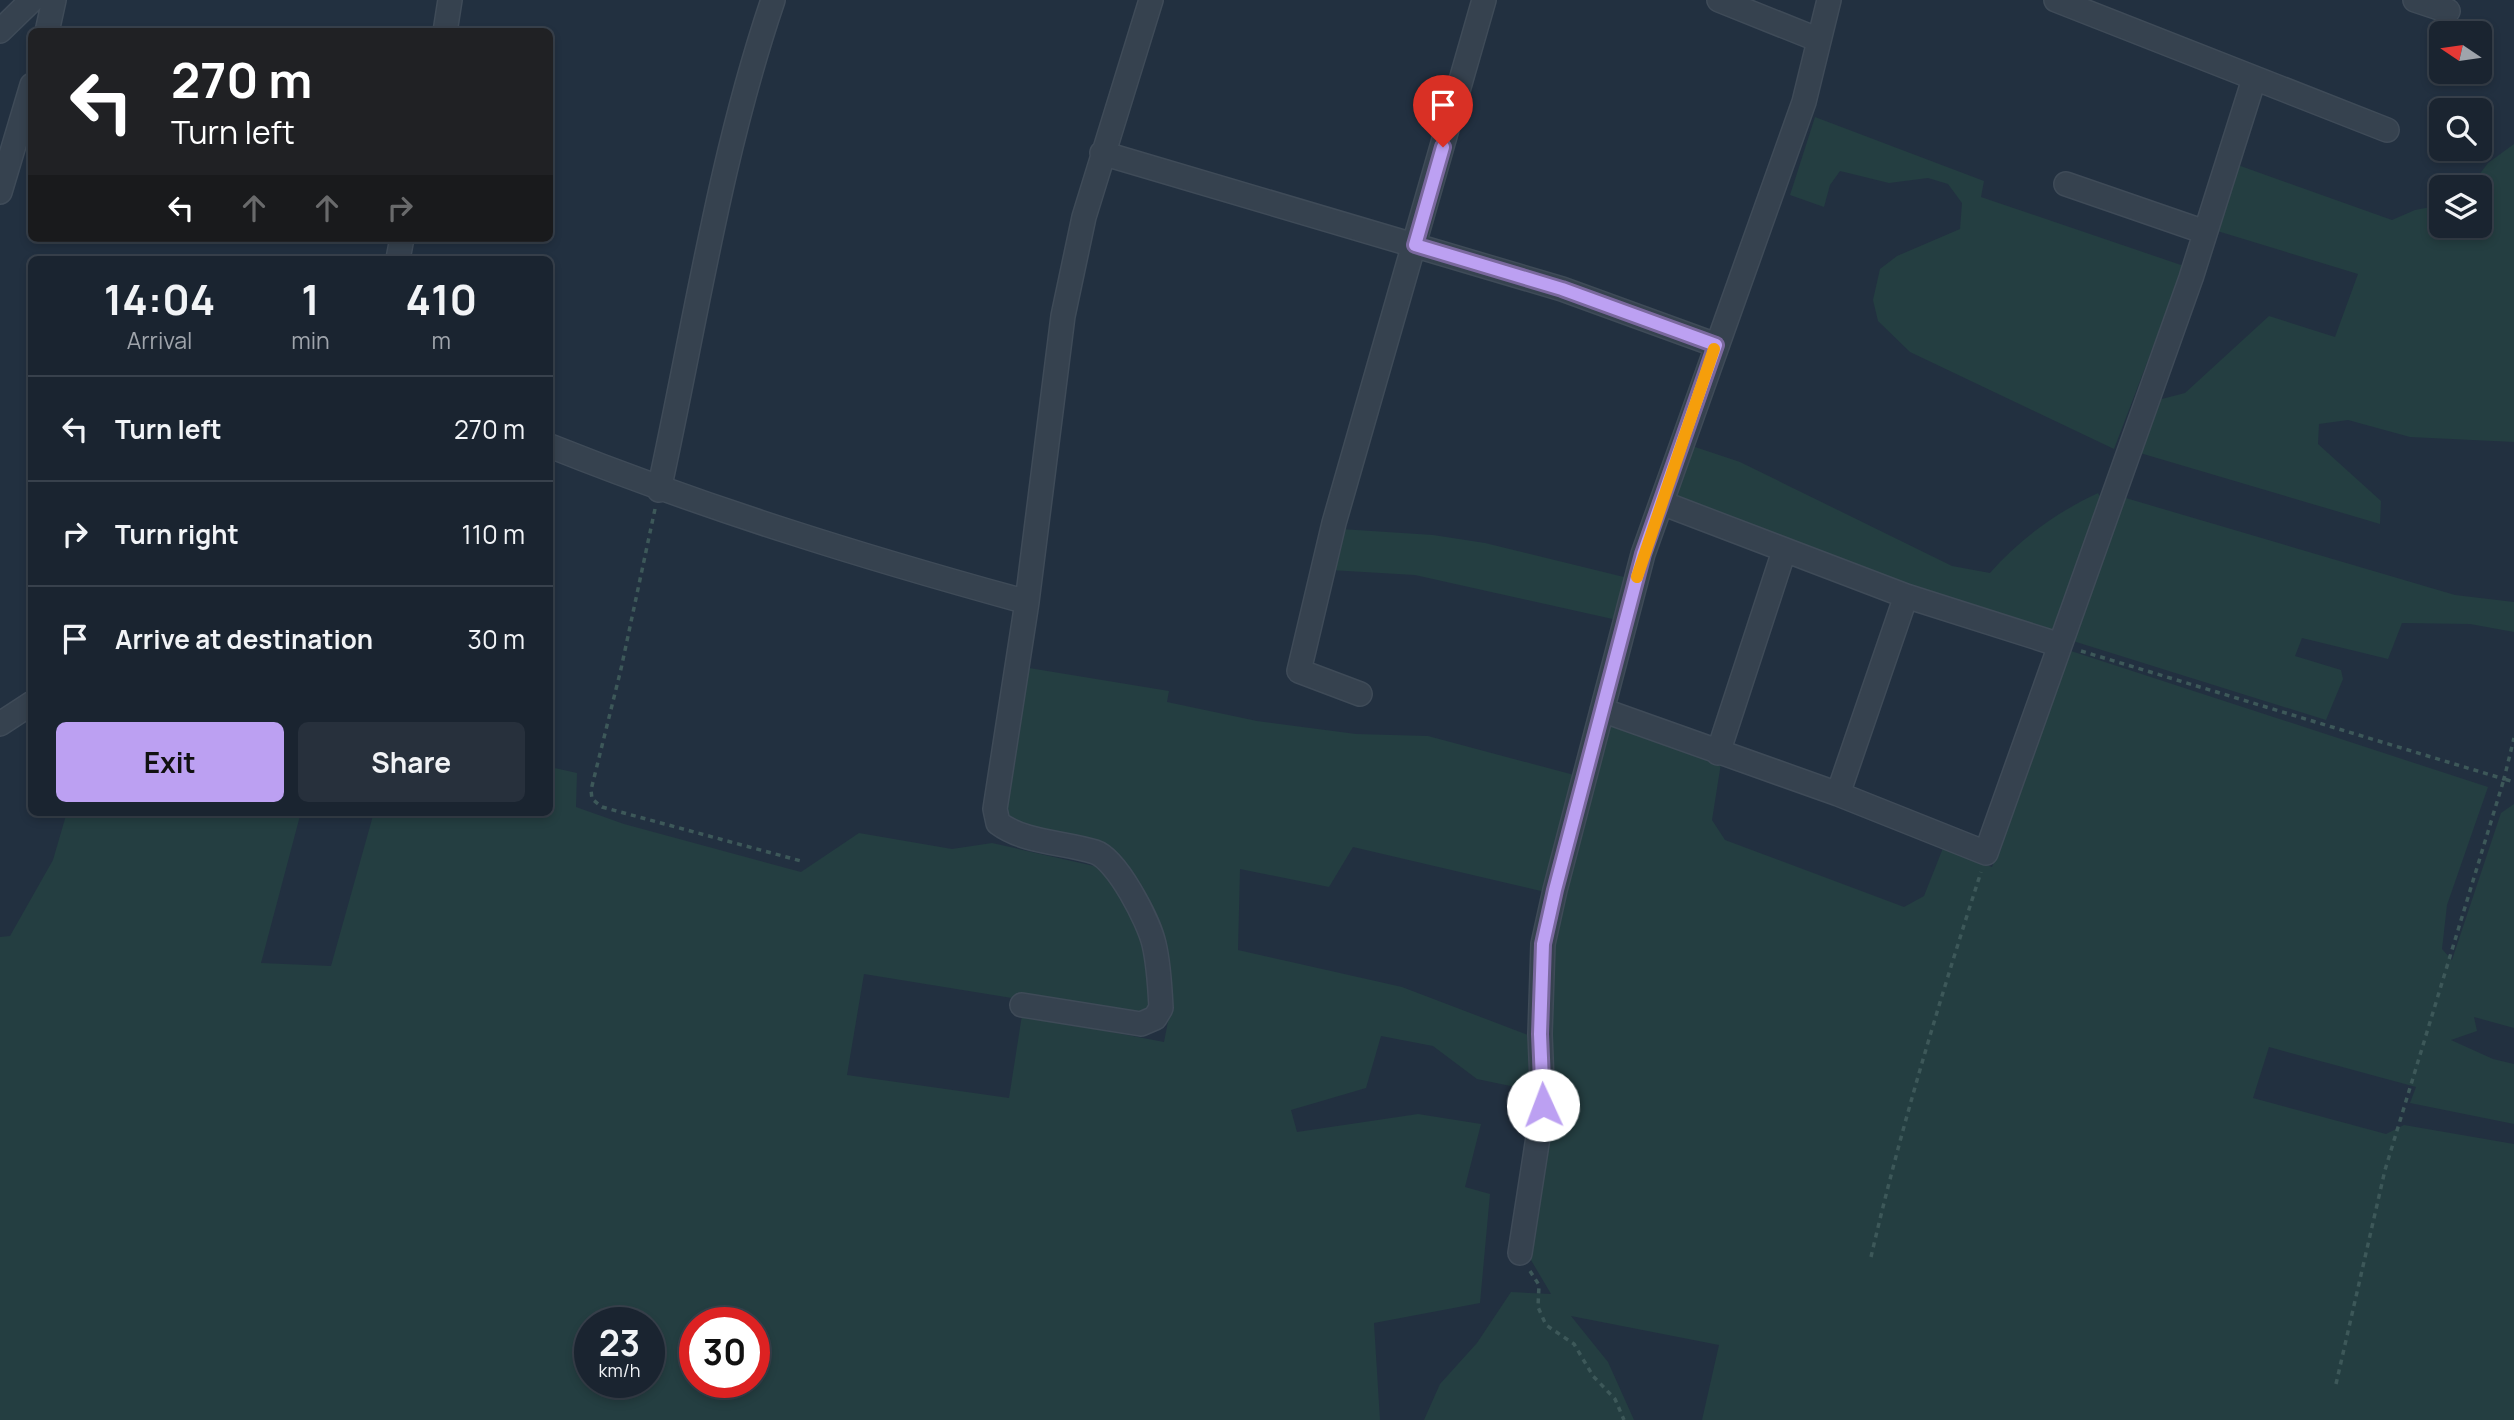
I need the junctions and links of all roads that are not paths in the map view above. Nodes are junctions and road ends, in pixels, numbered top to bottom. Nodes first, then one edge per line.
1 (32, 0) edge
2 (54, 0) edge
3 (450, 0) edge
4 (773, 0) edge
5 (1151, 0) edge
6 (1484, 0) edge
7 (1719, 0) edge
8 (1829, 0) edge
9 (2056, 0) edge
10 (2415, 0) edge
11 (2448, 11) dead end
12 (48, 28) edge
13 (446, 28) edge
14 (0, 32) edge
15 (1819, 40) junction
16 (2254, 79) junction
17 (28, 98) edge
18 (2387, 130) dead end
19 (1102, 153) junction
20 (2066, 184) dead end
21 (0, 192) edge
22 (2205, 232) junction
23 (1415, 245) junction
24 (1716, 345) junction
25 (553, 447) edge
26 (659, 490) junction
27 (1662, 503) junction
28 (1784, 551) junction
29 (1906, 596) junction
30 (1027, 602) junction
31 (2060, 645) junction
32 (1360, 694) dead end
33 (28, 706) edge
34 (1602, 710) junction
35 (0, 724) edge
36 (1718, 754) junction
37 (1838, 794) junction
38 (1022, 1005) dead end
39 (1520, 1253) road end

1 - 14 street
2 - 12 street
3 - 13 street
4 - 26 street
5 - 19 street
6 - 23 street
7 - 15 street
8 - 15 street
9 - 16 street
10 - 11 street
15 - 24 street
16 - 18 street
16 - 22 street
17 - 21 street
19 - 23 street
19 - 30 street
20 - 22 street
22 - 31 street
23 - 24 street
23 - 32 street
24 - 27 street
25 - 26 street
26 - 30 street
27 - 28 street
27 - 34 street
28 - 29 street
28 - 36 street
29 - 31 street
29 - 37 street
30 - 38 street
31 - 37 street
33 - 35 street
34 - 36 street
34 - 39 street
36 - 37 street

